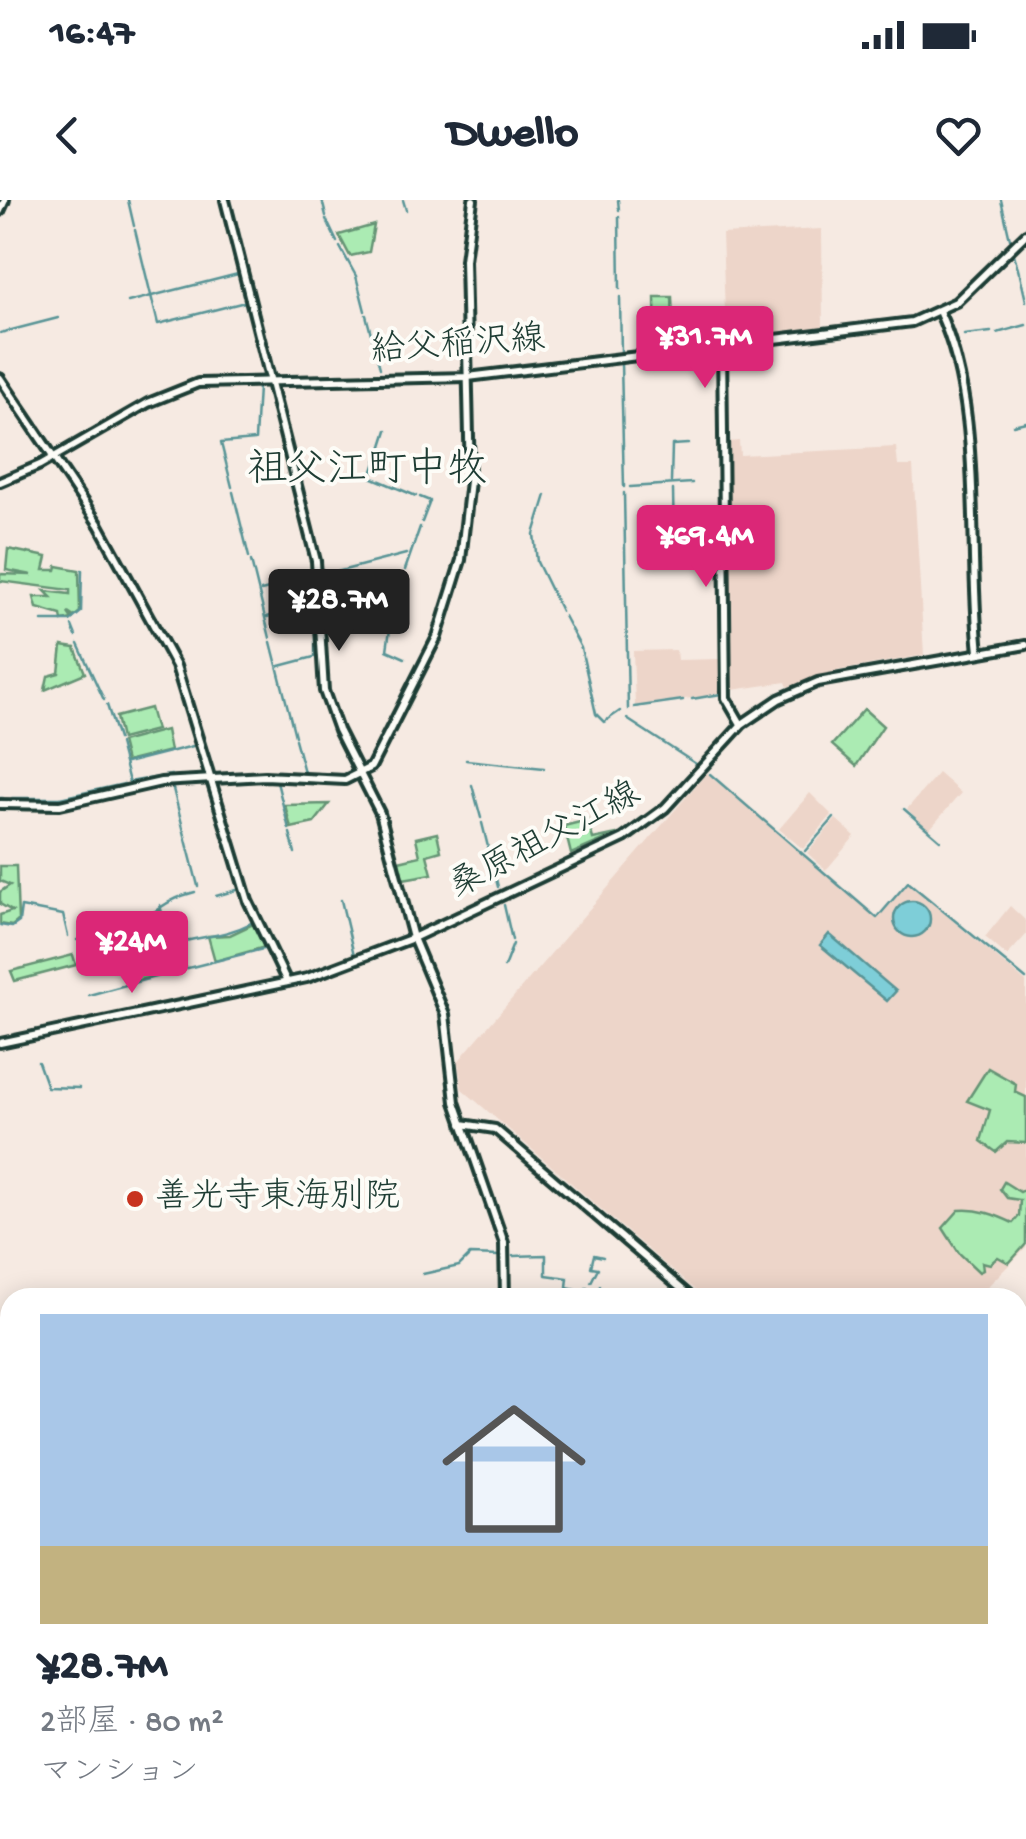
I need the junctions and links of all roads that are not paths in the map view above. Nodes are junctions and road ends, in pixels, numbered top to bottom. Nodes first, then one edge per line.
1 (5, 200) edge
2 (225, 200) edge
3 (473, 200) edge
4 (0, 211) edge
5 (1026, 234) edge
6 (939, 311) junction
7 (722, 345) junction
8 (468, 377) junction
9 (0, 378) edge
10 (270, 380) junction
11 (55, 456) junction
12 (0, 482) edge
13 (1026, 644) edge
14 (979, 652) junction
15 (742, 724) junction
16 (361, 771) junction
17 (211, 779) junction
18 (0, 804) edge
19 (413, 938) junction
20 (288, 982) junction
21 (0, 1043) edge
22 (462, 1124) junction
23 (505, 1288) edge
24 (680, 1288) edge

1 - 4 street
2 - 10 street
3 - 8 street
5 - 6 street
6 - 7 street, 給父稲沢線
6 - 14 street
7 - 8 street, 給父稲沢線
7 - 15 street
8 - 10 street, 給父稲沢線
8 - 16 street
9 - 11 street
10 - 11 street, 給父稲沢線
10 - 16 street
11 - 12 street, 給父稲沢線
11 - 17 street
13 - 14 street, 桑原祖父江線
14 - 15 street, 桑原祖父江線
15 - 19 street, 桑原祖父江線
16 - 17 street
16 - 19 street
17 - 18 street
17 - 20 street
19 - 20 street, 桑原祖父江線
19 - 22 street
20 - 21 street, 桑原祖父江線
22 - 23 street
22 - 24 street

